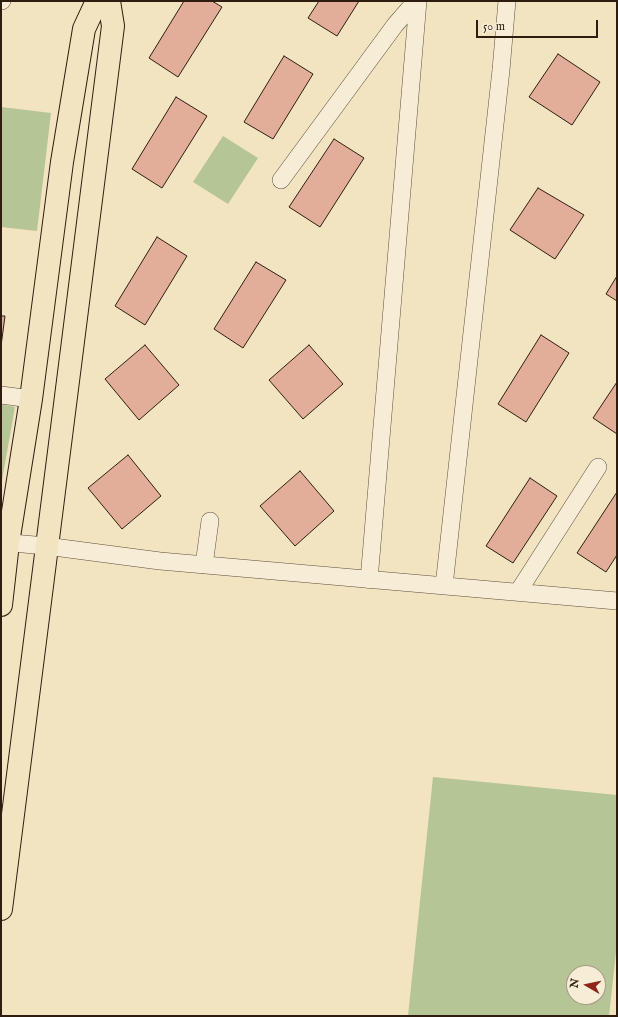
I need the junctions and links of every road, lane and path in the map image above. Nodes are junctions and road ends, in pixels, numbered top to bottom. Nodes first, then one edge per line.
1 (97, 1) edge
2 (109, 1) edge
3 (417, 1) edge
4 (507, 1) edge
5 (281, 180) dead end
6 (1, 395) edge
7 (31, 399) junction
8 (598, 467) dead end
9 (210, 520) dead end
10 (5, 542) edge
11 (46, 546) junction
12 (204, 565) junction
13 (369, 580) junction
14 (444, 586) junction
15 (518, 592) junction
16 (617, 601) edge
17 (1, 605) edge
18 (1, 909) edge

1 - 7 main road
2 - 11 main road
3 - 5 street
3 - 13 street
4 - 14 street
6 - 7 street
7 - 10 main road
8 - 15 street
9 - 12 street
10 - 11 street
10 - 17 main road
11 - 12 street
11 - 18 main road
12 - 13 street
13 - 14 street
14 - 15 street
15 - 16 street

